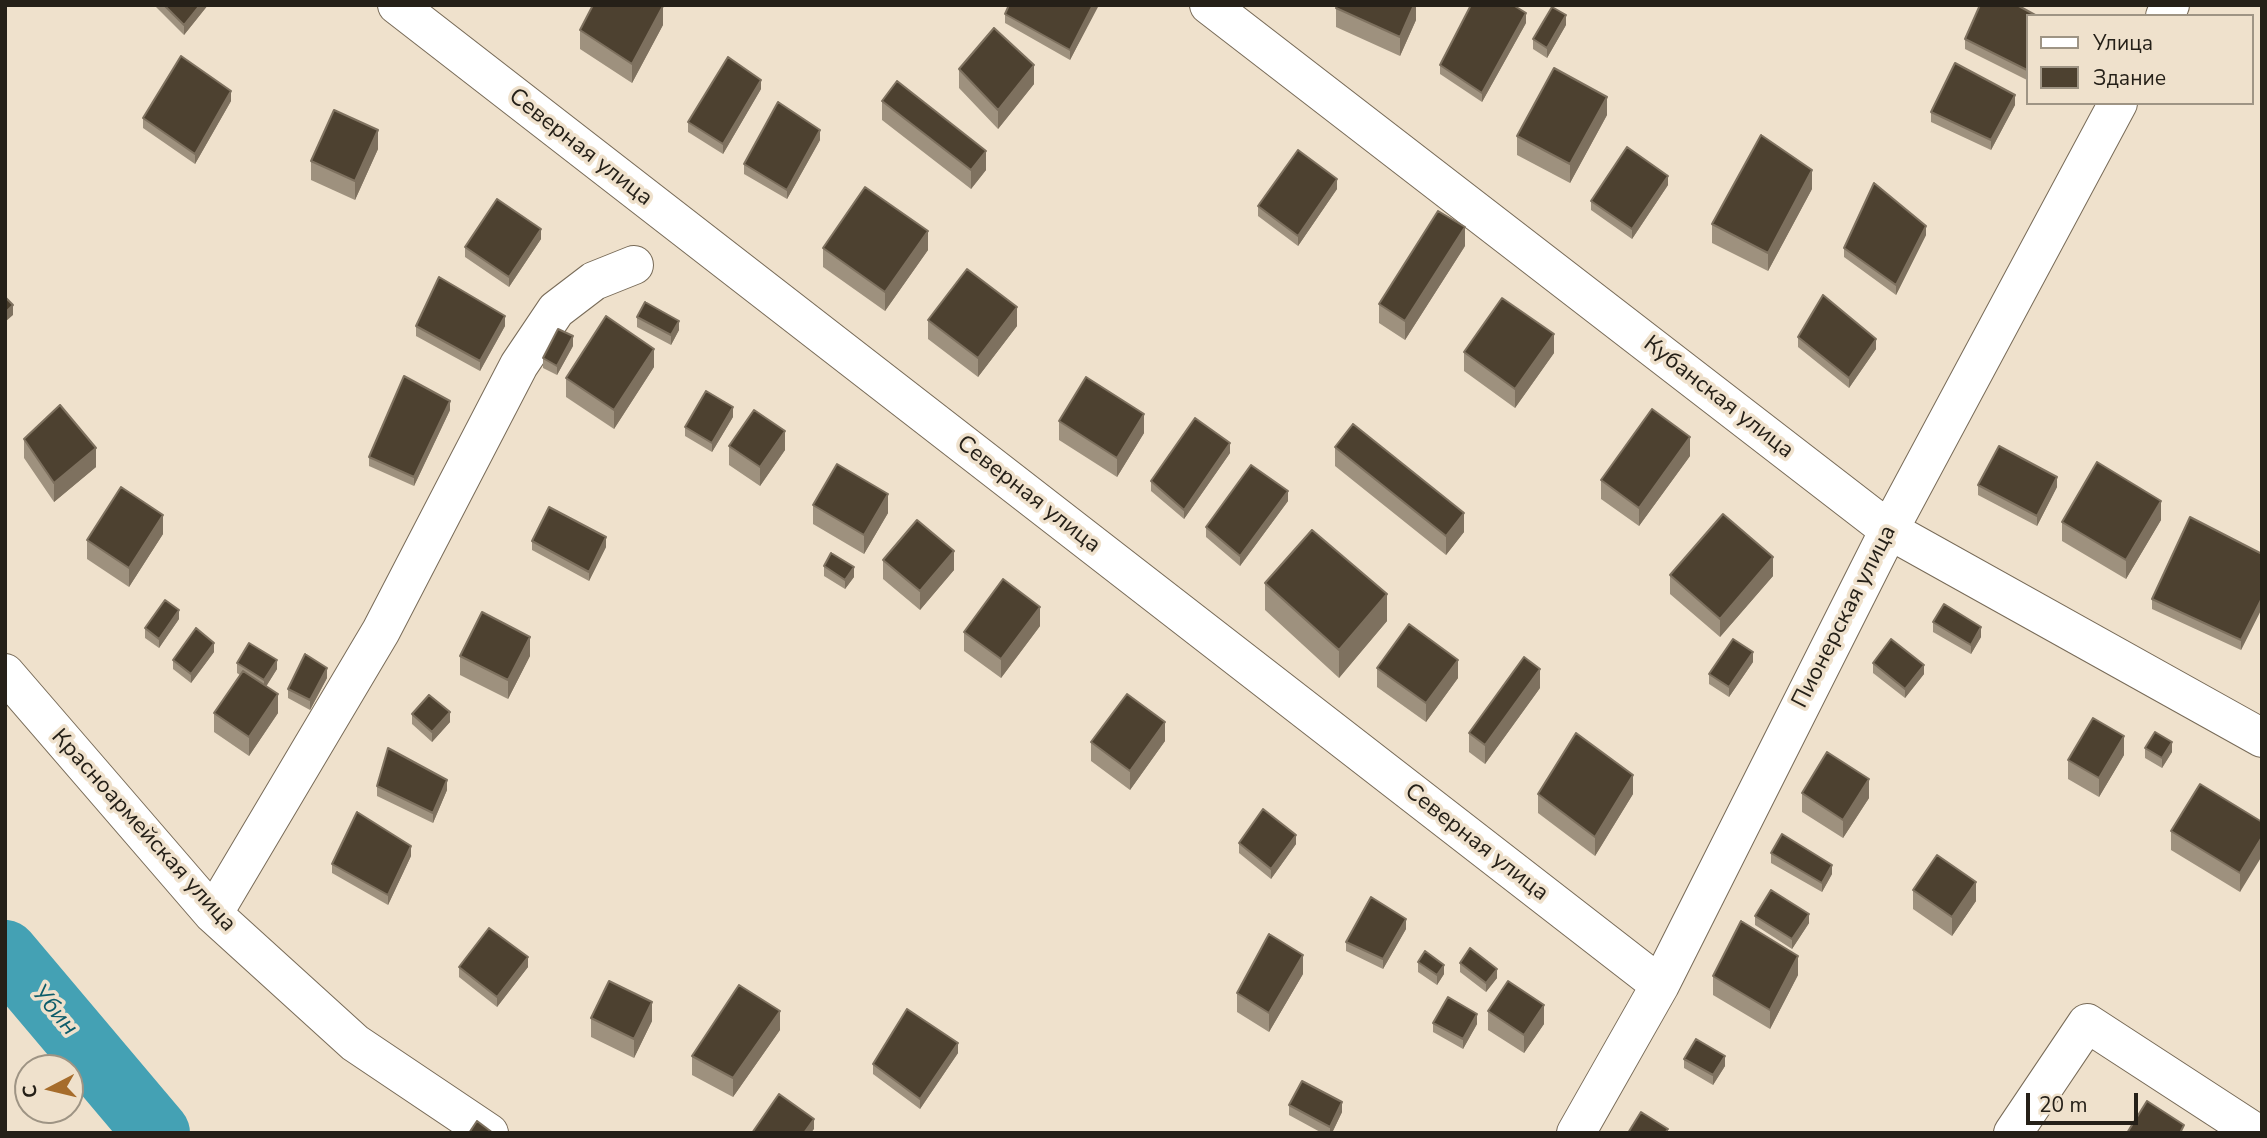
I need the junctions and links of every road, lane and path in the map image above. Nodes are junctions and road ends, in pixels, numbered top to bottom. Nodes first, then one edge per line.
1 (397, 5) edge
2 (1209, 5) edge
3 (2117, 105) edge
4 (634, 265) dead end
5 (1889, 530) junction
6 (5, 673) edge
7 (2262, 738) edge
8 (213, 914) junction
9 (1660, 985) junction
10 (489, 1133) edge
11 (1576, 1133) edge
12 (2013, 1133) edge
13 (2256, 1133) edge

1 - 9 street, Северная улица
2 - 5 street, Кубанская улица
3 - 5 street, Пионерская улица
4 - 8 street
5 - 7 street, Кубанская улица
5 - 9 street, Пионерская улица
6 - 8 street, Красноармейская улица
8 - 10 street, Красноармейская улица
9 - 11 street, Пионерская улица
12 - 13 street

